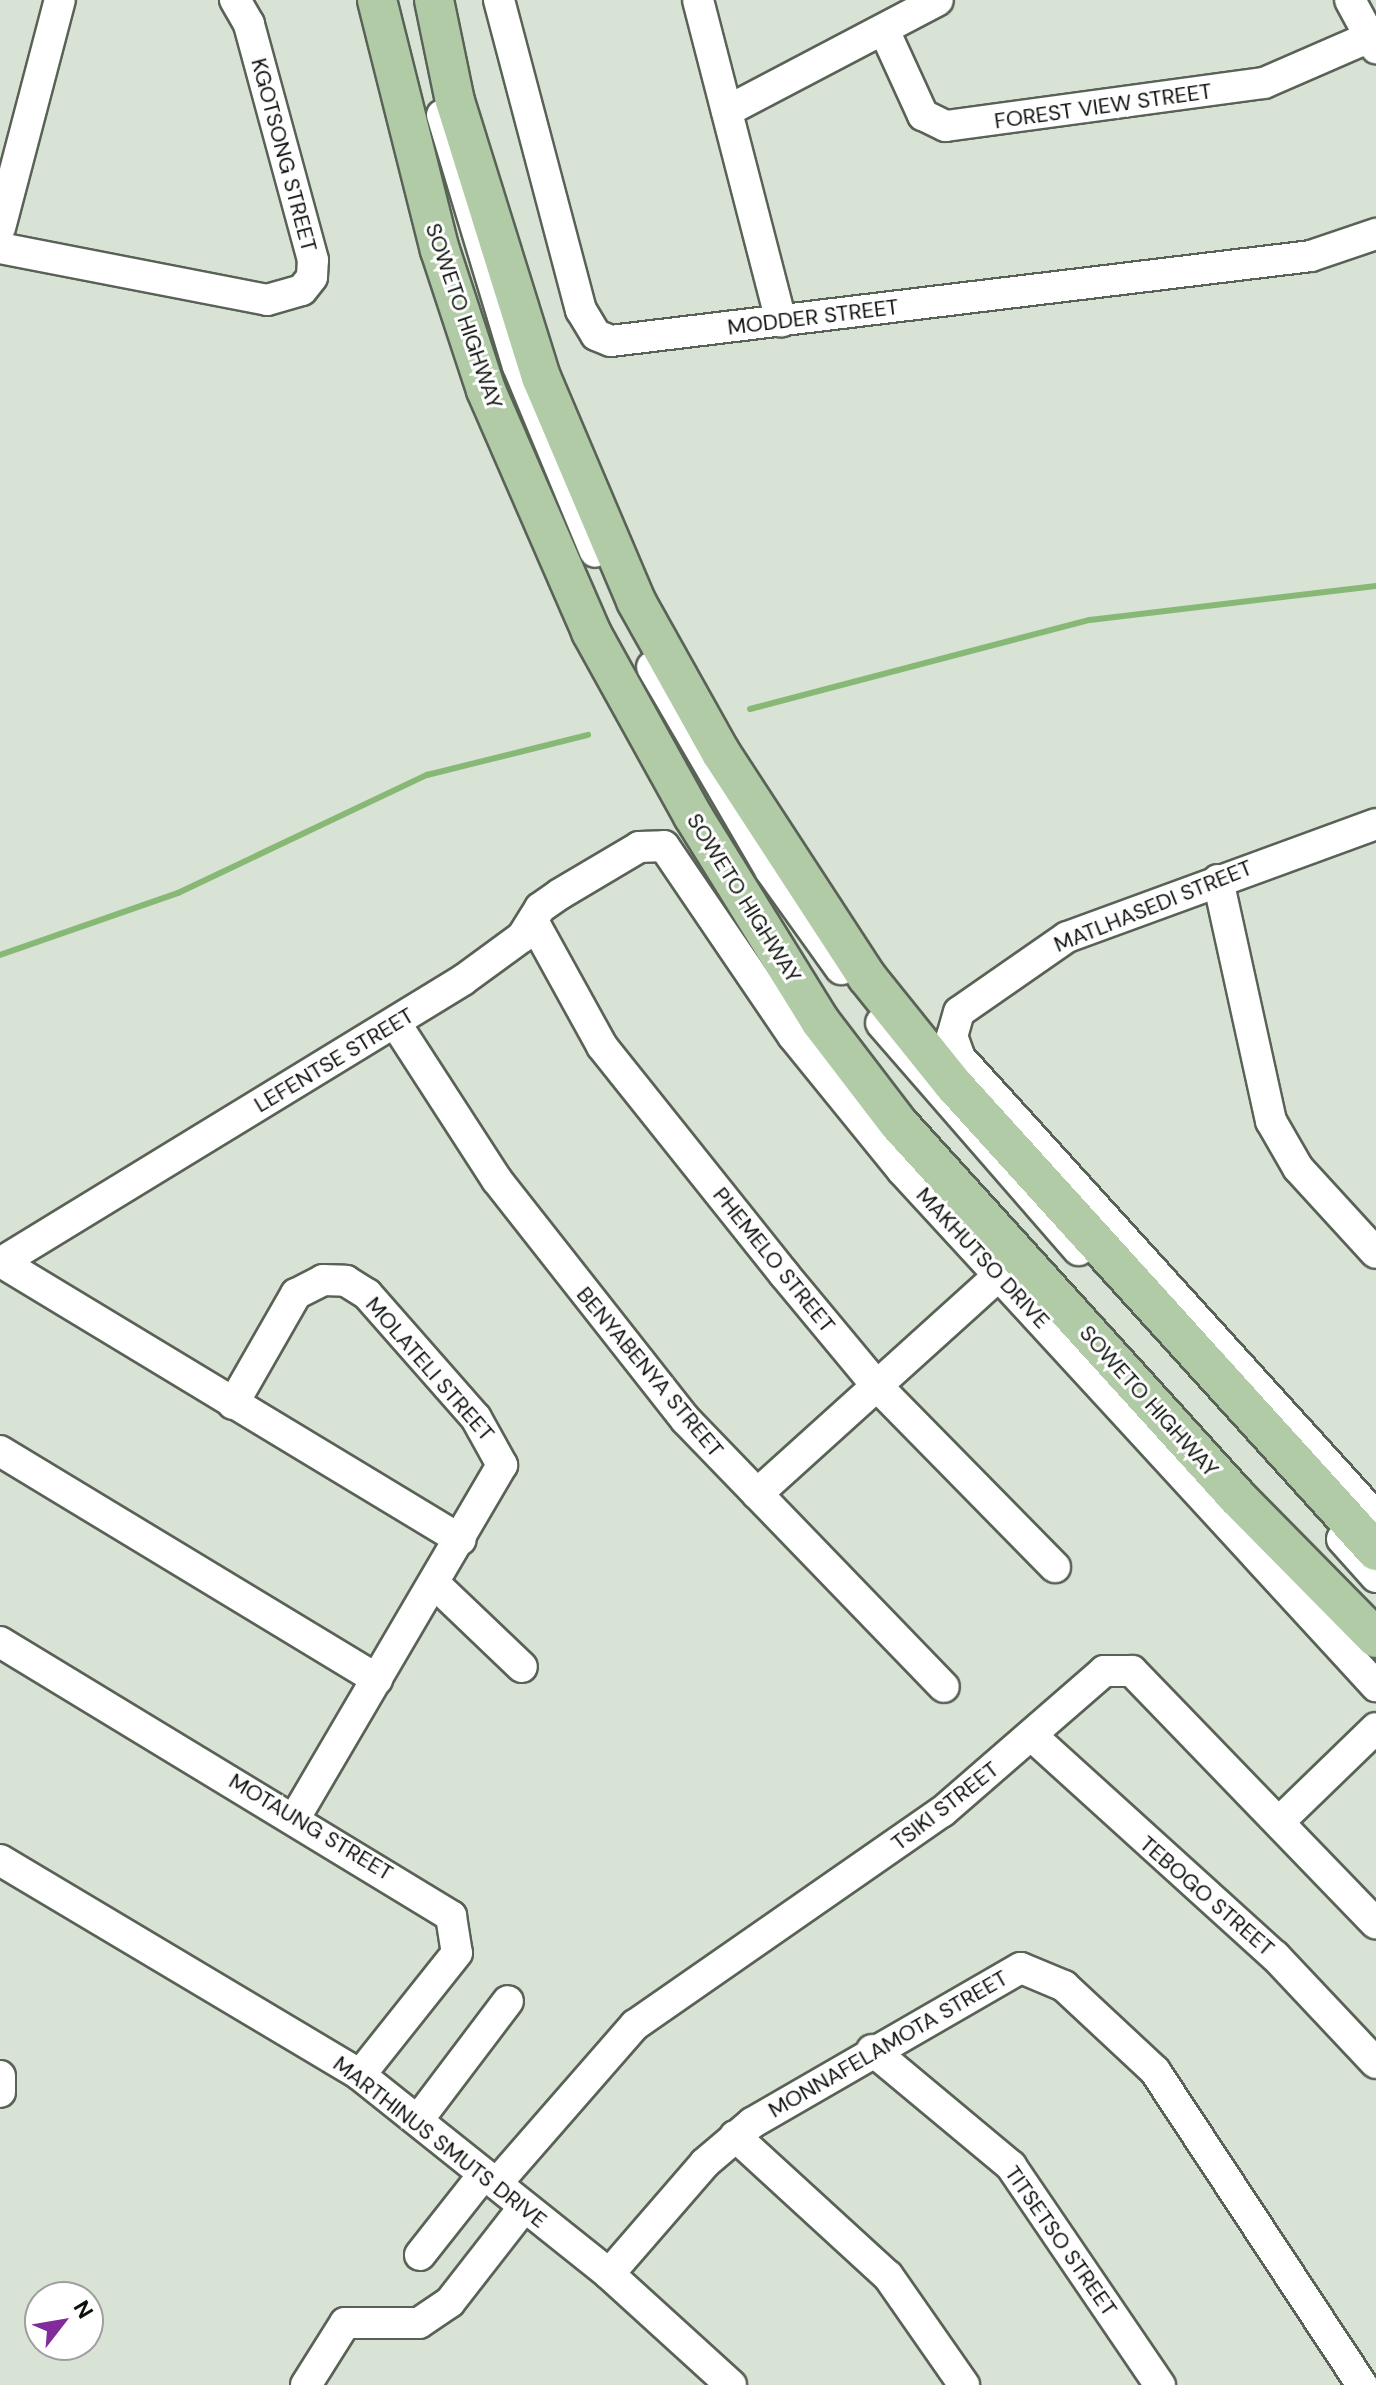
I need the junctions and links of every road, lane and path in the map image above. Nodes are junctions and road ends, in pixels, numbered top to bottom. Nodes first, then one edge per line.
1 (60, 0) edge
2 (235, 0) edge
3 (377, 0) edge
4 (395, 0) edge
5 (416, 0) edge
6 (434, 0) edge
7 (499, 0) edge
8 (698, 0) edge
9 (938, 0) edge
10 (1350, 0) edge
11 (884, 30) junction
12 (1373, 42) edge
13 (727, 111) junction
14 (0, 228) edge
15 (1376, 234) edge
16 (0, 248) edge
17 (781, 321) junction
18 (1375, 830) edge
19 (654, 843) joint
20 (1218, 880) junction
21 (533, 921) junction
22 (396, 1024) junction
23 (1376, 1253) edge
24 (0, 1262) edge
25 (1009, 1266) junction
26 (877, 1386) junction
27 (233, 1404) junction
28 (0, 1451) edge
29 (757, 1494) junction
30 (1376, 1517) edge
31 (461, 1540) junction
32 (1376, 1551) edge
33 (1055, 1567) dead end
34 (1376, 1577) edge
35 (435, 1584) junction
36 (1376, 1611) edge
37 (1376, 1638) edge
38 (0, 1642) edge
39 (522, 1667) dead end
40 (377, 1679) junction
41 (1376, 1686) edge
42 (944, 1687) dead end
43 (1376, 1728) edge
44 (1032, 1736) junction
45 (295, 1818) junction
46 (1281, 1820) junction
47 (0, 1860) edge
48 (1376, 1924) edge
49 (508, 2001) dead end
50 (872, 2050) junction
51 (1376, 2063) edge
52 (360, 2075) junction
53 (0, 2076) edge
54 (0, 2092) edge
55 (418, 2120) junction
56 (735, 2136) junction
57 (490, 2178) junction
58 (524, 2207) junction
59 (420, 2255) dead end
60 (609, 2274) junction
61 (306, 2385) edge
62 (731, 2385) edge
63 (964, 2385) edge
64 (1160, 2385) edge
65 (1362, 2385) edge

1 - 14 street
2 - 16 street, KGOTSONG STREET
3 - 25 main road, SOWETO HIGHWAY
4 - 36 street, SOWETO HIGHWAY
5 - 34 street, SOWETO HIGHWAY
6 - 32 main road
7 - 17 street, MODDER STREET
8 - 13 street
9 - 11 street
10 - 12 street
11 - 12 street, FOREST VIEW STREET
11 - 13 street
13 - 17 street
15 - 17 street, MODDER STREET
18 - 20 street, MATLHASEDI STREET
19 - 21 street, LEFENTSE STREET
19 - 25 street, MAKHUTSO DRIVE
20 - 23 street
20 - 30 street, MATLHASEDI STREET
21 - 22 street, LEFENTSE STREET
21 - 26 street, PHEMELO STREET
22 - 24 street, LEFENTSE STREET
22 - 29 street, BENYABENYA STREET
24 - 27 street
25 - 26 street
25 - 37 main road, SOWETO HIGHWAY
25 - 41 street, MAKHUTSO DRIVE
26 - 29 street
26 - 33 street, PHEMELO STREET
27 - 31 street
27 - 31 street, MOLATELI STREET
28 - 40 street
29 - 42 street, BENYABENYA STREET
31 - 35 street, MOLATELI STREET
35 - 39 street
35 - 40 street, MOLATELI STREET
38 - 45 street, MOTAUNG STREET
40 - 45 street, MOLATELI STREET
43 - 46 street
44 - 46 street, TSIKI STREET
44 - 51 street, TEBOGO STREET
44 - 57 street, TSIKI STREET
45 - 52 street, MOTAUNG STREET
46 - 48 street, TSIKI STREET
47 - 52 street, MARTHINUS SMUTS DRIVE
49 - 55 street
50 - 56 street, MONNAFELAMOTA STREET
50 - 64 street, TITSETSO STREET
50 - 65 street, MONNAFELAMOTA STREET
52 - 55 street, MARTHINUS SMUTS DRIVE
53 - 54 street
55 - 57 street, MARTHINUS SMUTS DRIVE
56 - 60 street, MONNAFELAMOTA STREET
56 - 63 street
57 - 58 street, MARTHINUS SMUTS DRIVE
57 - 59 street, TSIKI STREET
58 - 60 street, MARTHINUS SMUTS DRIVE
58 - 61 street
60 - 62 street, MARTHINUS SMUTS DRIVE

